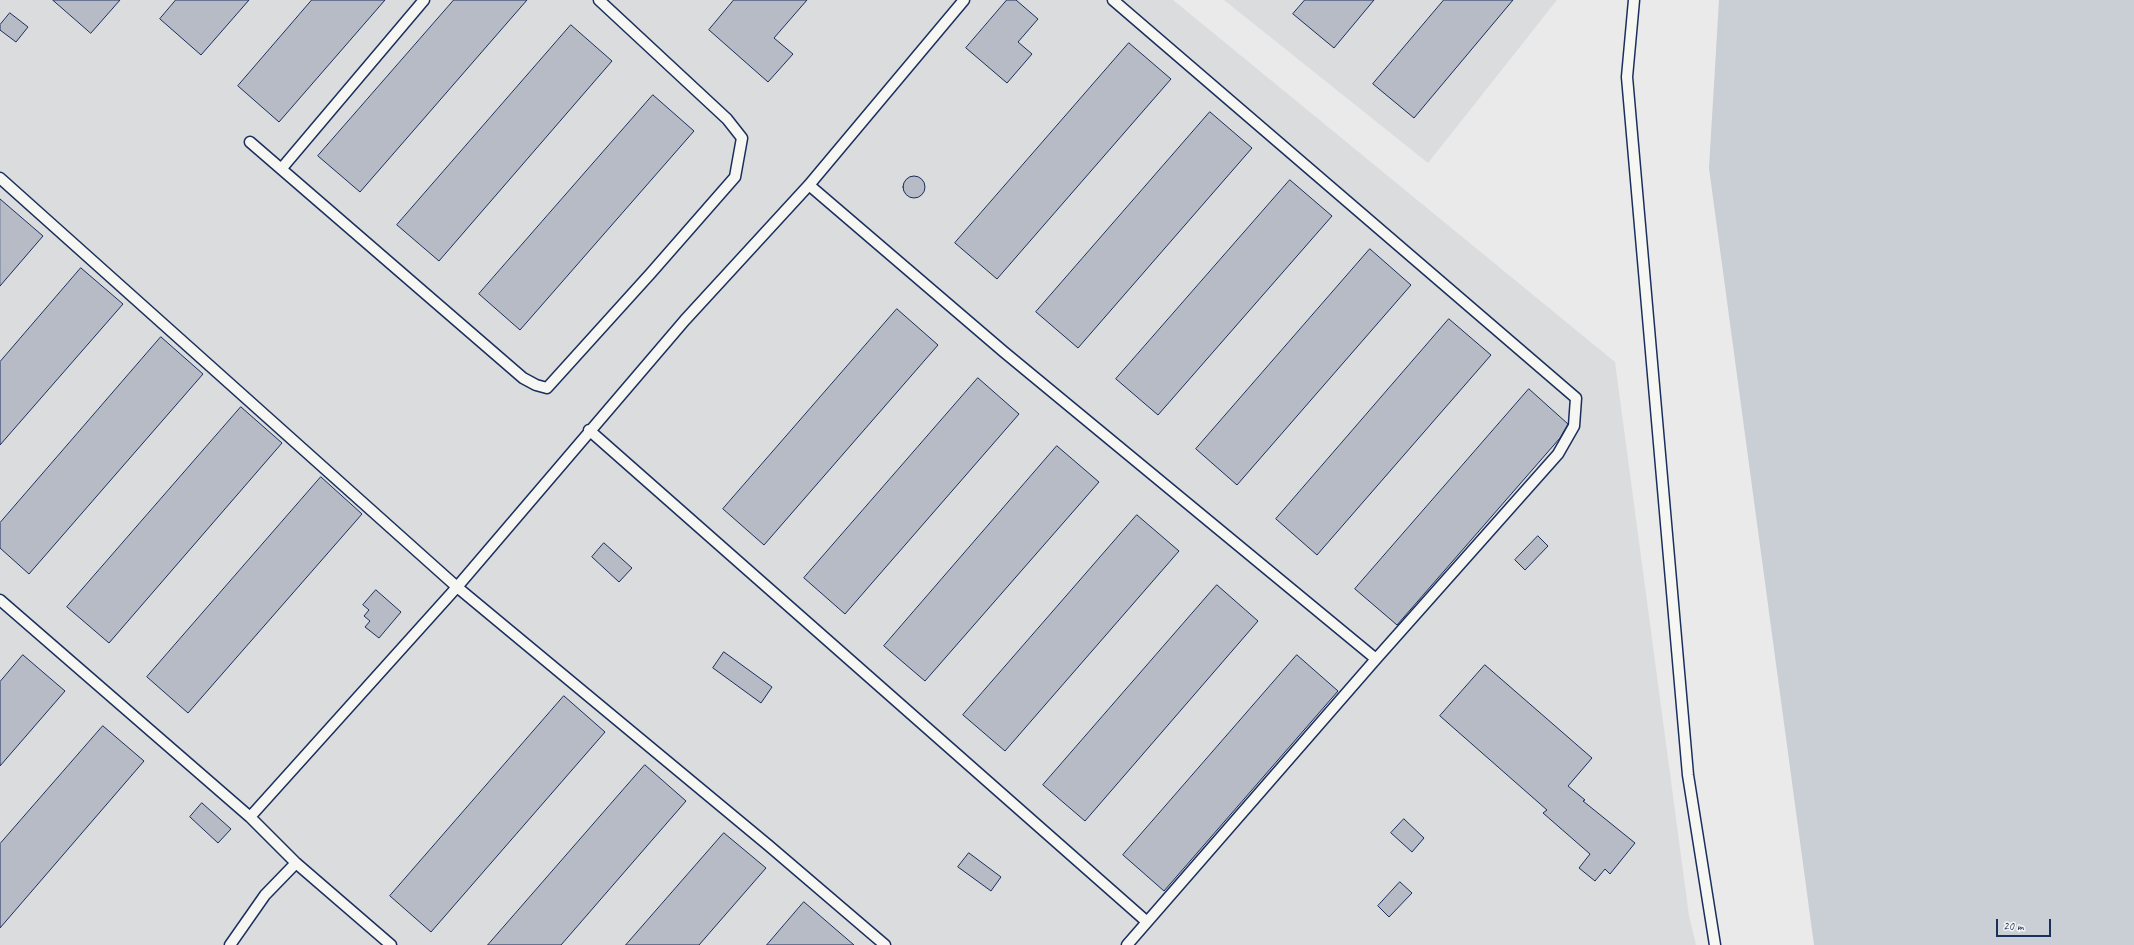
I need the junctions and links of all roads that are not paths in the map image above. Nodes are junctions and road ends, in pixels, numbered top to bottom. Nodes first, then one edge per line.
1 (424, 0) edge
2 (599, 0) edge
3 (964, 0) edge
4 (1113, 0) edge
5 (1634, 0) edge
6 (250, 142) dead end
7 (282, 168) junction
8 (0, 178) edge
9 (809, 185) junction
10 (589, 430) junction
11 (456, 587) junction
12 (0, 600) edge
13 (1376, 659) junction
14 (250, 817) junction
15 (296, 862) junction
16 (1146, 921) junction
17 (230, 945) edge
18 (391, 945) edge
19 (885, 945) edge
20 (1127, 945) edge
21 (1715, 945) edge

1 - 7 lane
2 - 7 lane
3 - 9 lane
4 - 13 lane
5 - 21 lane
6 - 7 lane
8 - 11 lane
9 - 10 lane
9 - 13 lane
10 - 11 lane
10 - 16 lane
11 - 14 lane
11 - 19 lane
12 - 14 lane
13 - 16 lane
14 - 15 lane
15 - 17 lane
15 - 18 lane
16 - 20 lane

